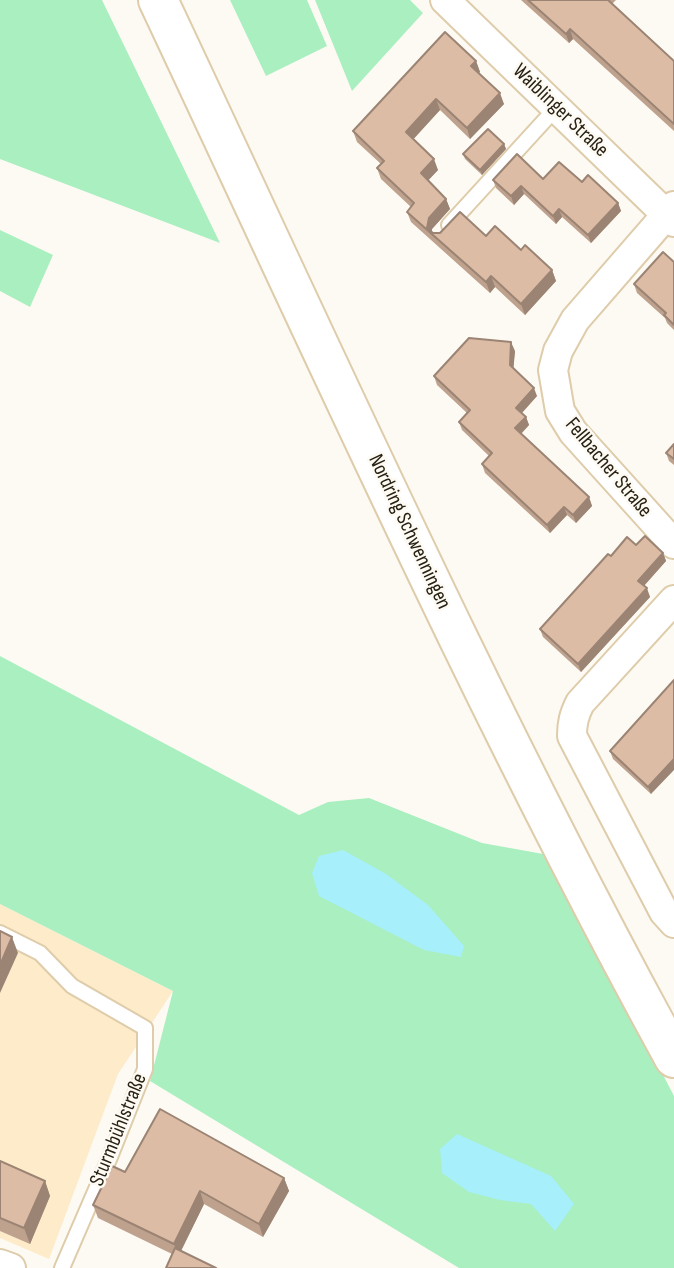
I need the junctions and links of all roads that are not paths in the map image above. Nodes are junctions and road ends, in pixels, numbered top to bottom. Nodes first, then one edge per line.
1 (158, 0) edge
2 (446, 0) edge
3 (556, 108) junction
4 (671, 214) edge
5 (440, 234) edge
6 (674, 544) edge
7 (674, 600) edge
8 (674, 923) edge
9 (0, 933) edge
10 (674, 1058) edge
11 (0, 1264) edge
12 (10, 1268) edge
13 (62, 1268) edge

1 - 10 main road, Nordring Schwenningen
2 - 3 street, Waiblinger Straße
3 - 4 street, Waiblinger Straße
3 - 5 lane
4 - 6 street, Fellbacher Straße
7 - 8 street
9 - 13 lane, Sturmbühlstraße
11 - 12 street

